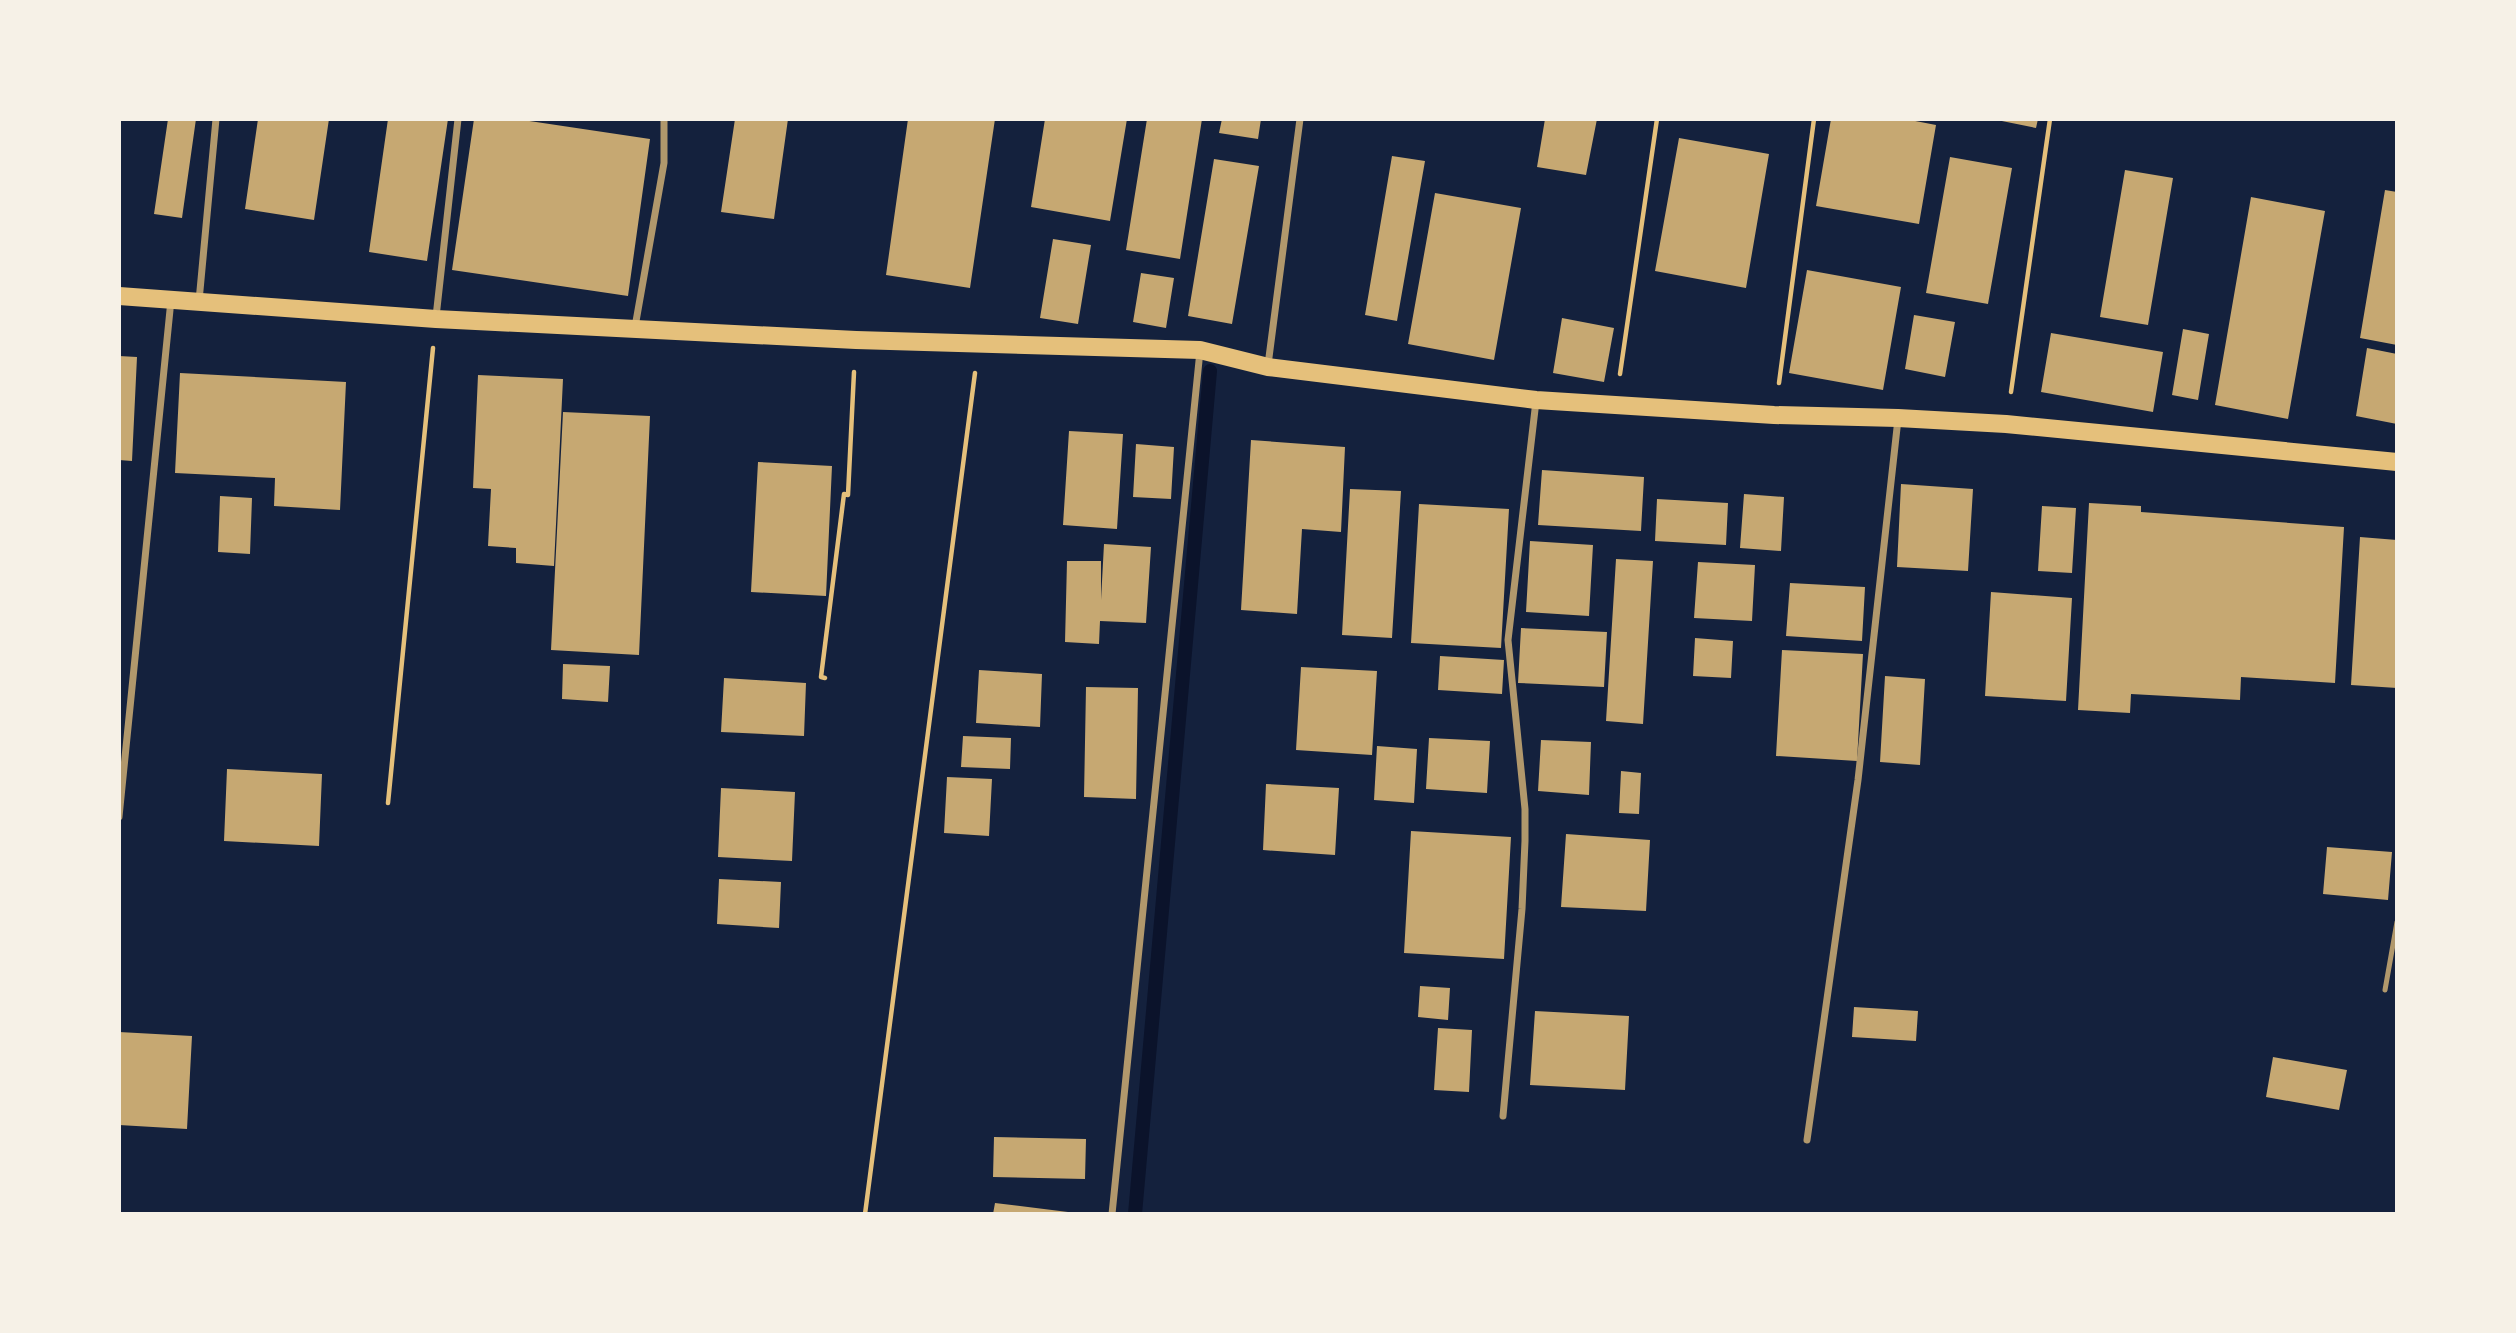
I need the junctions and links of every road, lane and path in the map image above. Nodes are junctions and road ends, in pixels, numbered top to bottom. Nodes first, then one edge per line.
1 (216, 119) edge
2 (664, 119) edge
3 (1300, 119) edge
4 (1657, 119) edge
5 (1814, 119) edge
6 (2050, 119) edge
7 (460, 120) edge
8 (119, 296) edge
9 (171, 300) junction
10 (199, 302) junction
11 (436, 319) junction
12 (635, 327) junction
13 (856, 340) junction
14 (979, 344) junction
15 (1200, 350) junction
16 (1268, 367) junction
17 (1536, 400) junction
18 (1616, 405) junction
19 (1774, 415) junction
20 (1898, 418) junction
21 (2006, 424) junction
22 (2397, 462) edge
23 (825, 678) dead end
24 (388, 803) dead end
25 (119, 817) edge
26 (2397, 922) edge
27 (2397, 939) edge
28 (1503, 1116) dead end
29 (1807, 1140) dead end
30 (865, 1214) edge
31 (1112, 1214) edge

1 - 10 street
2 - 12 street
3 - 16 street
4 - 18 path
5 - 19 path
6 - 21 path
7 - 11 street
8 - 9 main road
9 - 10 main road
9 - 25 street
10 - 11 main road
11 - 12 main road
11 - 24 path
12 - 13 main road
13 - 14 main road
13 - 23 path
14 - 15 main road
14 - 30 path
15 - 16 main road
15 - 31 street
16 - 17 main road
17 - 18 main road
17 - 28 street
18 - 19 main road
19 - 20 main road
20 - 21 main road
20 - 29 street
21 - 22 main road
26 - 27 lane

